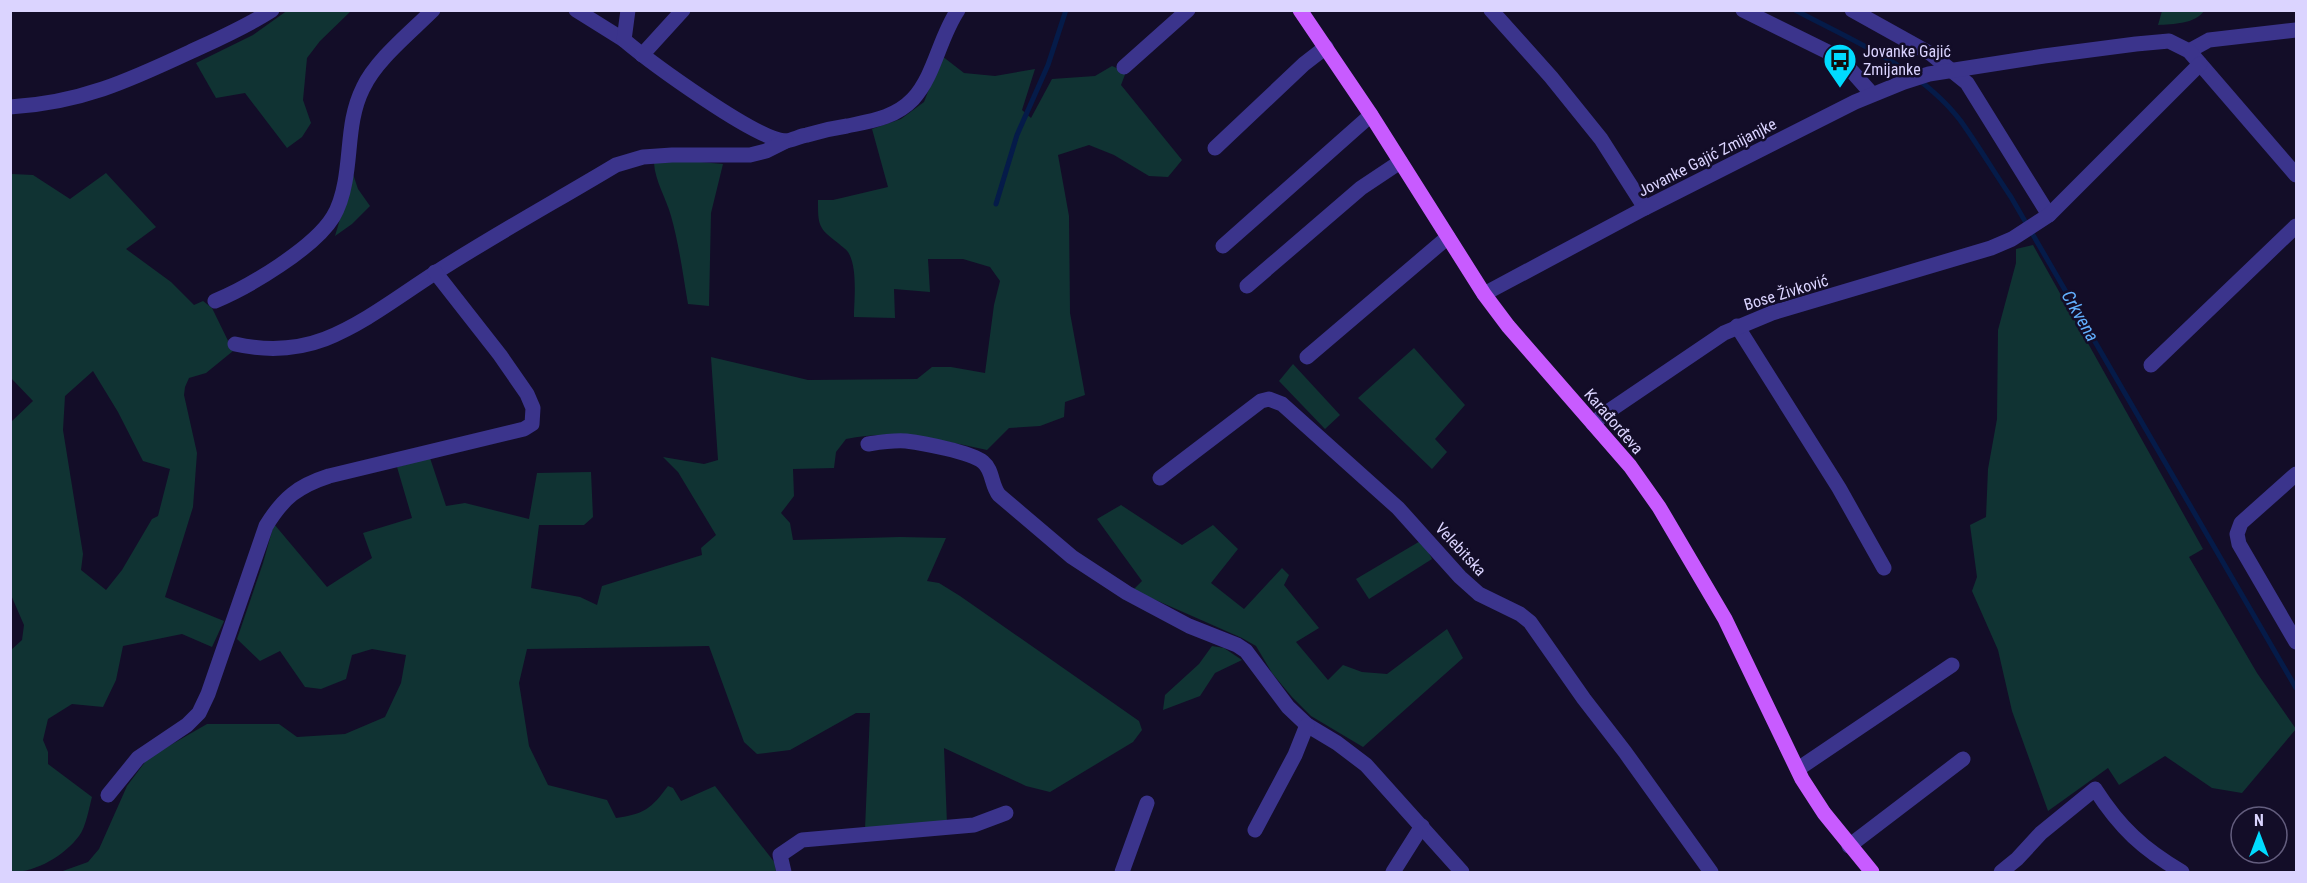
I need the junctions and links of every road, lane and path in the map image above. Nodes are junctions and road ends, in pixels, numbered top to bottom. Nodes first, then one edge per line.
1 (272, 10) edge
2 (433, 10) edge
3 (576, 10) edge
4 (628, 10) edge
5 (683, 10) edge
6 (958, 10) edge
7 (1188, 10) edge
8 (1300, 10) edge
9 (1491, 10) edge
10 (1743, 10) edge
11 (1852, 10) edge
12 (2296, 30) edge
13 (624, 40) junction
14 (1326, 47) junction
15 (2189, 51) junction
16 (642, 55) junction
17 (2200, 64) junction
18 (1124, 67) dead end
19 (1954, 70) junction
20 (1872, 94) junction
21 (10, 107) edge
22 (1371, 115) junction
23 (786, 141) junction
24 (1215, 148) dead end
25 (1400, 162) junction
26 (2296, 175) edge
27 (1645, 208) junction
28 (2045, 219) junction
29 (2296, 226) edge
30 (1448, 237) junction
31 (1223, 246) dead end
32 (435, 272) junction
33 (1247, 286) dead end
34 (1484, 294) junction
35 (215, 301) dead end
36 (1737, 326) junction
37 (236, 344) dead end
38 (1307, 357) dead end
39 (2151, 365) dead end
40 (1593, 424) junction
41 (868, 444) dead end
42 (2296, 474) edge
43 (1160, 478) dead end
44 (1884, 568) dead end
45 (2296, 642) edge
46 (1952, 665) dead end
47 (1307, 725) junction
48 (1963, 759) dead end
49 (1798, 769) junction
50 (108, 795) dead end
51 (1147, 803) dead end
52 (1006, 813) dead end
53 (1422, 826) junction
54 (1255, 830) dead end
55 (1849, 846) junction
56 (784, 873) edge
57 (1122, 873) edge
58 (1393, 873) edge
59 (1462, 873) edge
60 (1711, 873) edge
61 (1872, 873) edge
62 (2001, 873) edge
63 (2182, 873) edge

1 - 21 street
2 - 35 street
3 - 13 street
4 - 13 street
5 - 16 street
6 - 23 street
7 - 18 street
8 - 14 main road, Karađorđeva
9 - 27 street
10 - 20 street
11 - 19 street
12 - 15 street
13 - 16 street
14 - 22 main road, Karađorđeva
14 - 24 street
15 - 17 street
15 - 19 street, Jovanke Gajić Zmijanjke
16 - 23 street
17 - 26 street
17 - 28 street
19 - 20 street, Jovanke Gajić Zmijanjke
19 - 28 street
20 - 27 street, Jovanke Gajić Zmijanjke
22 - 25 main road, Karađorđeva
22 - 31 street
23 - 32 street
25 - 30 main road, Karađorđeva
25 - 33 street
27 - 34 street, Jovanke Gajić Zmijanjke
28 - 36 street, Bose Živković
29 - 39 street
30 - 34 main road, Karađorđeva
30 - 38 street
32 - 37 street
32 - 50 street
34 - 40 main road, Karađorđeva
36 - 40 street, Bose Živković
36 - 44 street
40 - 49 main road, Karađorđeva
41 - 47 street
42 - 45 street
43 - 60 street, Velebitska
46 - 49 street
47 - 53 street
47 - 54 street
48 - 55 street
49 - 55 main road, Karađorđeva
51 - 57 street
52 - 56 street
53 - 58 street
53 - 59 street
55 - 61 main road, Karađorđeva
62 - 63 street

